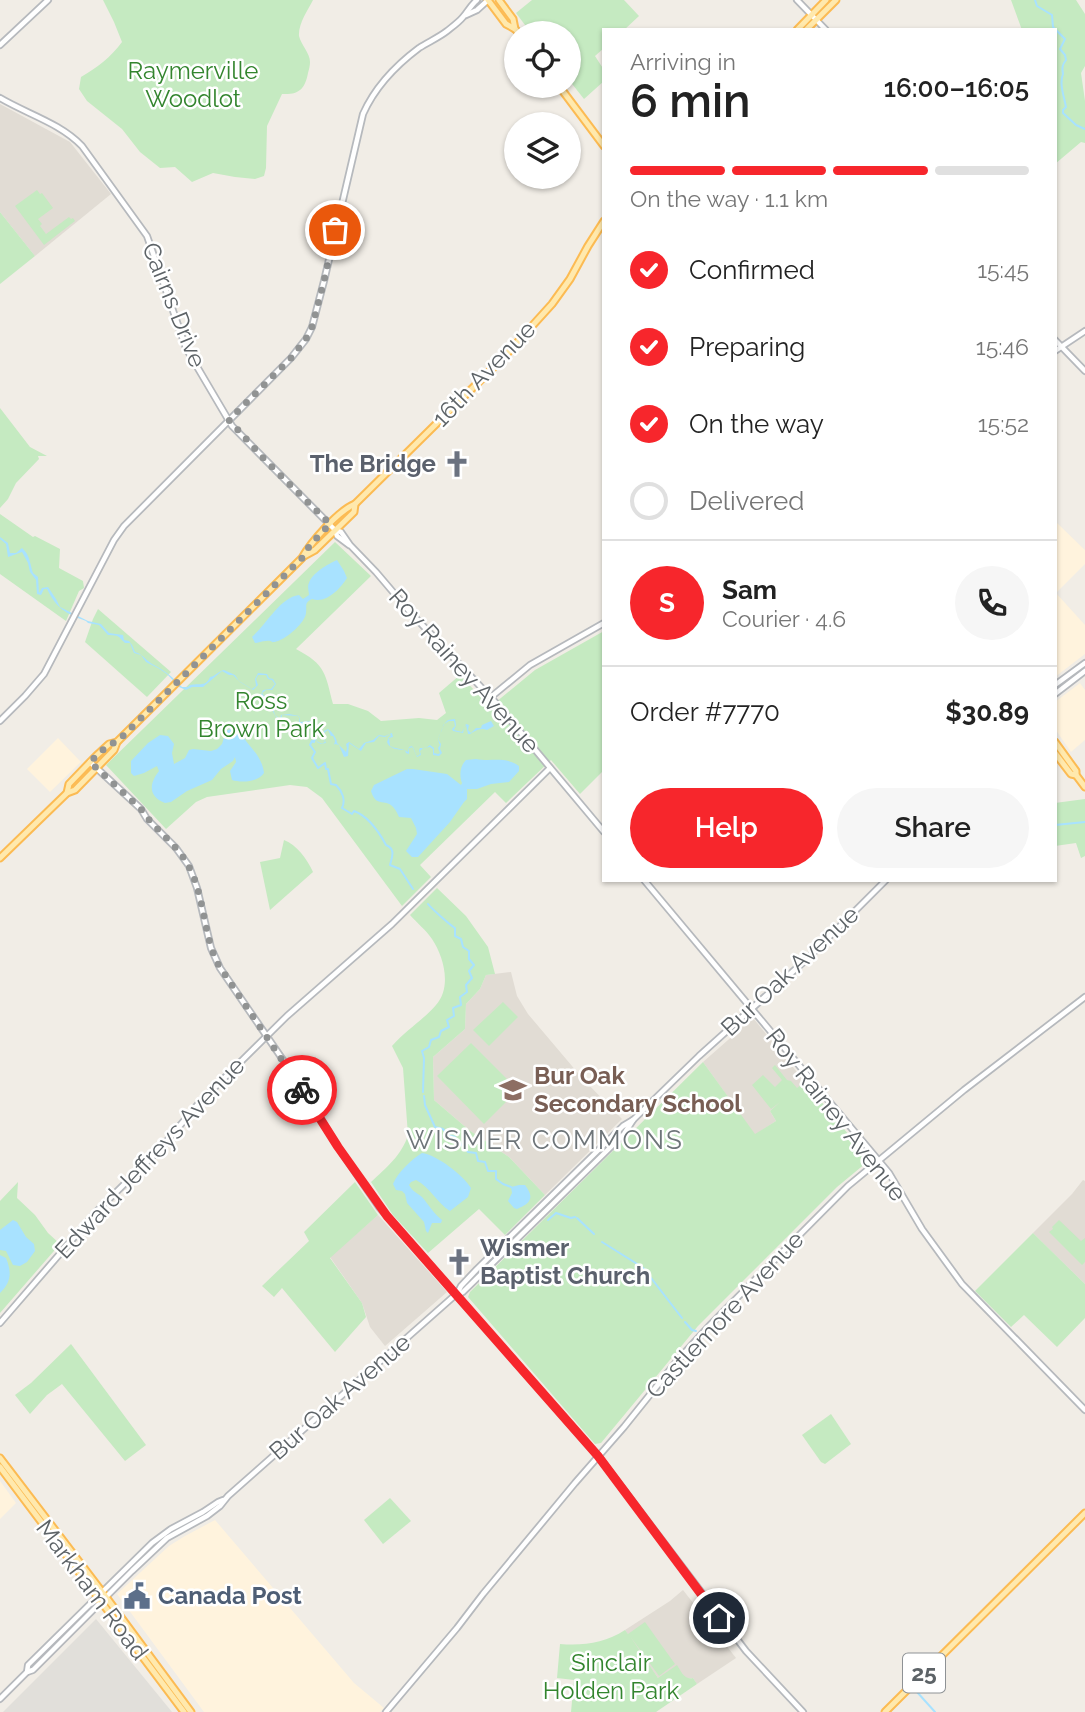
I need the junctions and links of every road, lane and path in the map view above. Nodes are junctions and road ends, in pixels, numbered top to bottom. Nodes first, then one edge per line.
1 (48, 0) edge
2 (477, 0) edge
3 (488, 0) edge
4 (499, 0) edge
5 (797, 0) edge
6 (826, 0) edge
7 (836, 0) edge
8 (465, 15) junction
9 (811, 15) junction
10 (817, 20) junction
11 (504, 21) edge
12 (514, 21) edge
13 (799, 28) edge
14 (808, 28) edge
15 (824, 28) edge
16 (0, 45) edge
17 (0, 98) edge
18 (568, 98) edge
19 (602, 143) edge
20 (602, 224) edge
21 (602, 229) edge
22 (597, 232) junction
23 (1085, 331) edge
24 (1057, 342) edge
25 (1062, 346) junction
26 (1057, 350) edge
27 (1085, 371) edge
28 (229, 420) junction
29 (355, 504) junction
30 (330, 524) junction
31 (335, 530) junction
32 (302, 558) junction
33 (602, 625) edge
34 (1085, 663) edge
35 (1085, 671) edge
36 (1057, 684) edge
37 (1057, 692) edge
38 (491, 697) junction
39 (0, 721) edge
40 (117, 742) junction
41 (1057, 745) edge
42 (1057, 755) edge
43 (90, 762) junction
44 (96, 768) junction
45 (550, 768) junction
46 (1076, 775) junction
47 (1085, 787) edge
48 (66, 793) junction
49 (602, 830) edge
50 (0, 858) edge
51 (646, 882) edge
52 (884, 882) edge
53 (1085, 997) edge
54 (751, 1009) junction
55 (267, 1036) junction
56 (878, 1161) junction
57 (456, 1295) junction
58 (0, 1323) edge
59 (1085, 1409) edge
60 (598, 1456) junction
61 (0, 1458) edge
62 (0, 1467) edge
63 (1085, 1513) edge
64 (101, 1598) junction
65 (0, 1699) edge
66 (184, 1712) edge
67 (191, 1712) edge
68 (386, 1712) edge
69 (803, 1712) edge
70 (885, 1712) edge

1 - 16 street
2 - 8 street
3 - 8 street
3 - 11 main road
4 - 12 main road
5 - 9 street
6 - 9 main road
7 - 10 main road
8 - 28 street
9 - 10 street
9 - 13 main road
10 - 14 main road
10 - 15 street
17 - 28 street, Cairns Drive
18 - 19 main road
20 - 22 main road, 16th Avenue
21 - 22 main road
22 - 29 main road, 16th Avenue
23 - 25 street
24 - 25 street
25 - 26 street
25 - 27 street
28 - 30 street, Cairns Drive
28 - 39 street
29 - 30 main road, 16th Avenue
29 - 31 main road, 16th Avenue
30 - 31 street, Cairns Drive
30 - 32 main road, 16th Avenue
31 - 32 main road, 16th Avenue
31 - 38 street, Roy Rainey Avenue
32 - 40 main road, 16th Avenue
33 - 38 street
34 - 36 street
35 - 37 street
38 - 45 street, Roy Rainey Avenue
40 - 43 main road, 16th Avenue
40 - 44 main road, 16th Avenue
41 - 46 main road
42 - 46 main road
43 - 44 street
43 - 48 main road, 16th Avenue
44 - 48 main road, 16th Avenue
44 - 55 street
45 - 49 street, Roy Rainey Avenue
45 - 55 street, Edward Jeffreys Avenue
46 - 47 main road
48 - 50 main road, 16th Avenue
51 - 54 street, Roy Rainey Avenue
52 - 54 street, Bur Oak Avenue
53 - 56 street, Castlemore Avenue
54 - 56 street, Roy Rainey Avenue
54 - 57 street, Bur Oak Avenue
55 - 57 street
55 - 58 street, Edward Jeffreys Avenue
56 - 59 street, Roy Rainey Avenue
56 - 60 street, Castlemore Avenue
57 - 60 street
57 - 64 street, Bur Oak Avenue
60 - 68 street, Castlemore Avenue
60 - 69 street
61 - 64 main road, Markham Road
62 - 64 main road, Markham Road
63 - 70 main road, 25
64 - 65 street, Bur Oak Avenue
64 - 66 main road, Markham Road
64 - 67 main road, Markham Road

